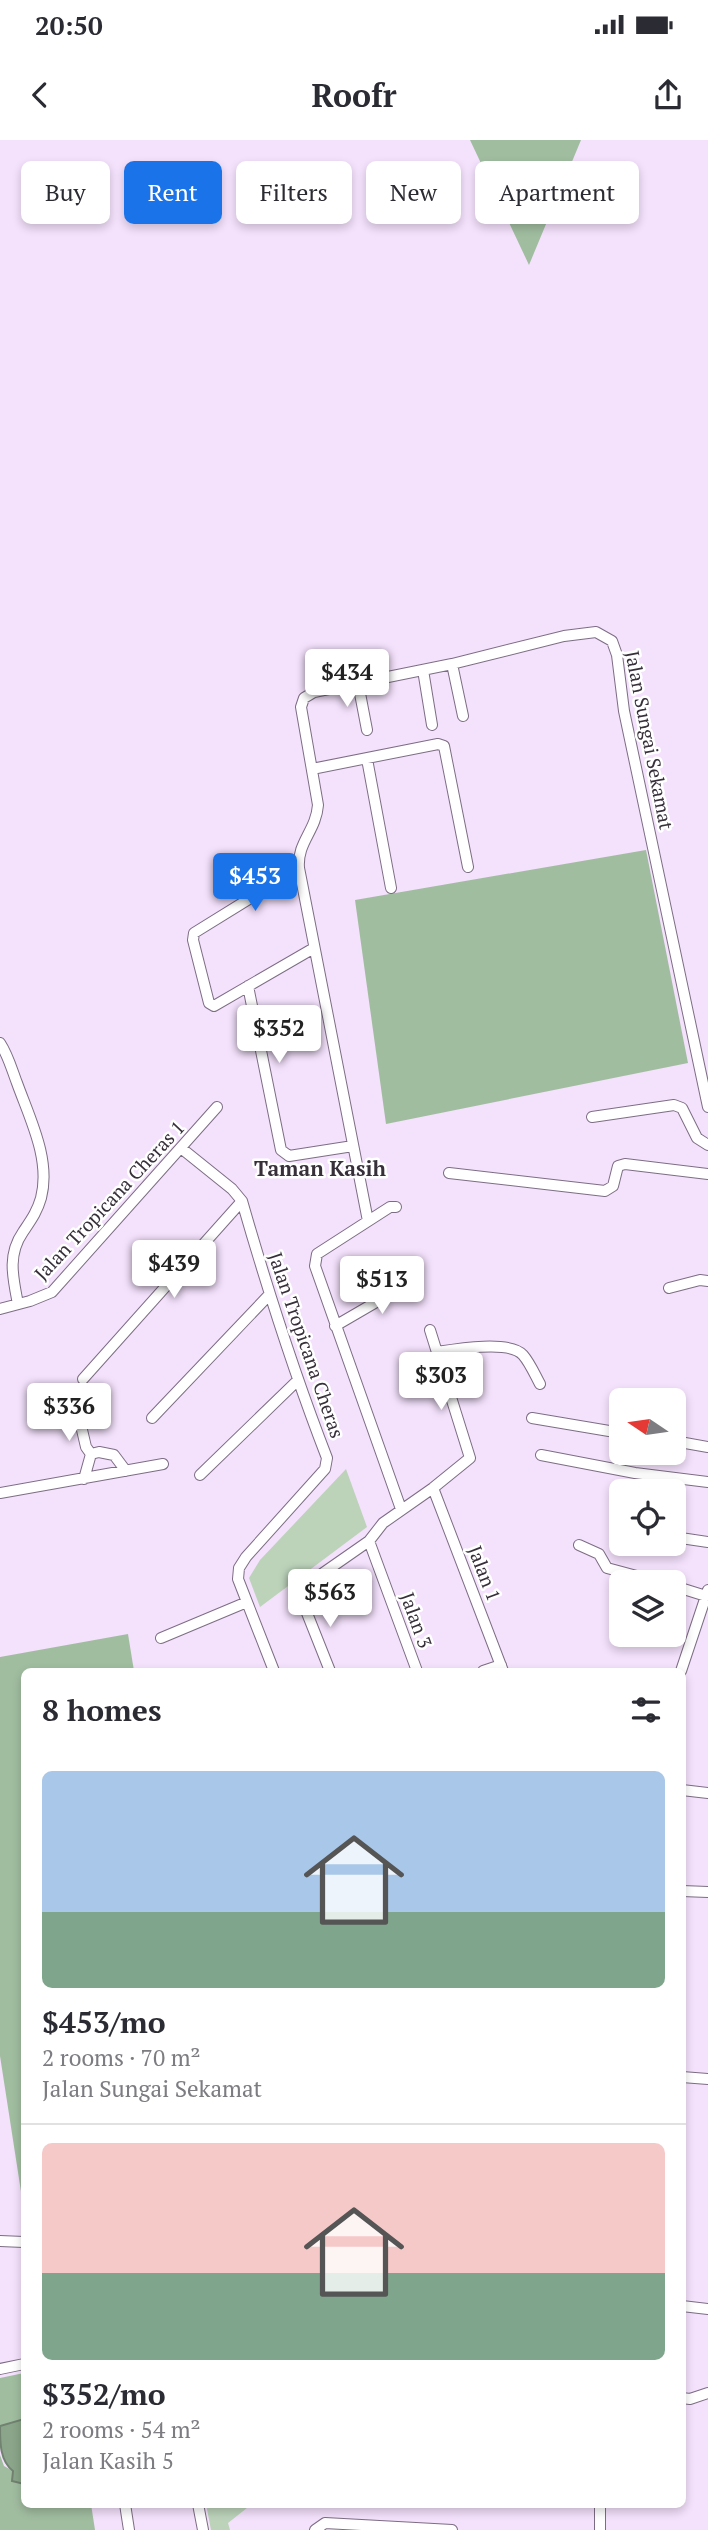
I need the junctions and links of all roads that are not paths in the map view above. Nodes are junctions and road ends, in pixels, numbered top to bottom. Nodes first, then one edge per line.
1 (452, 664) junction
2 (423, 670) junction
3 (358, 683) junction
4 (463, 716) dead end
5 (432, 725) dead end
6 (367, 730) dead end
7 (367, 759) junction
8 (312, 769) junction
9 (468, 867) dead end
10 (299, 868) junction
11 (391, 888) dead end
12 (314, 948) junction
13 (248, 986) junction
14 (0, 1043) edge
15 (217, 1107) dead end
16 (708, 1107) edge
17 (592, 1117) dead end
18 (708, 1145) edge
19 (353, 1146) junction
20 (181, 1147) junction
21 (449, 1173) dead end
22 (708, 1174) edge
23 (242, 1201) junction
24 (396, 1207) dead end
25 (368, 1222) junction
26 (708, 1281) edge
27 (669, 1288) dead end
28 (418, 1293) dead end
29 (269, 1295) junction
30 (18, 1304) junction
31 (0, 1309) edge
32 (335, 1326) junction
33 (430, 1331) dead end
34 (437, 1352) junction
35 (83, 1378) dead end
36 (297, 1381) junction
37 (540, 1384) dead end
38 (79, 1418) dead end
39 (152, 1418) dead end
40 (532, 1418) dead end
41 (609, 1431) edge
42 (686, 1443) edge
43 (708, 1447) edge
44 (91, 1454) junction
45 (541, 1455) dead end
46 (163, 1464) dead end
47 (126, 1471) junction
48 (200, 1475) dead end
49 (84, 1479) junction
50 (708, 1482) edge
51 (433, 1488) junction
52 (0, 1493) edge
53 (401, 1509) junction
54 (686, 1539) edge
55 (369, 1541) junction
56 (708, 1542) edge
57 (579, 1545) dead end
58 (614, 1570) edge
59 (686, 1589) edge
60 (707, 1593) edge
61 (247, 1602) junction
62 (161, 1637) dead end
63 (273, 1668) edge
64 (329, 1668) edge
65 (416, 1668) edge
66 (502, 1668) edge
67 (682, 1668) edge
68 (686, 1790) edge
69 (708, 1793) edge
70 (686, 1891) edge
71 (708, 1892) edge
72 (686, 2077) edge
73 (708, 2079) edge
74 (0, 2241) edge
75 (21, 2242) edge
76 (686, 2306) edge
77 (708, 2309) edge
78 (21, 2365) edge
79 (0, 2369) edge
80 (708, 2393) edge
81 (686, 2398) edge
82 (126, 2508) edge
83 (199, 2508) edge
84 (600, 2508) edge
85 (129, 2530) edge
86 (203, 2530) edge
87 (315, 2530) edge
88 (452, 2530) edge
89 (600, 2530) edge

1 - 2 street, Jalan Sungai Sekamat
1 - 4 street
1 - 16 street, Jalan Sungai Sekamat
2 - 3 street, Jalan Sungai Sekamat
2 - 5 street
3 - 6 street
3 - 8 street, Jalan Sungai Sekamat
7 - 8 street
7 - 9 street
7 - 11 street
8 - 10 street, Jalan Sungai Sekamat
10 - 12 street, Jalan Sungai Sekamat
10 - 13 street
12 - 13 street
12 - 19 street, Jalan Sungai Sekamat
13 - 19 street
14 - 30 street
15 - 20 street, Jalan Tropicana Cheras 1
17 - 18 street
19 - 25 street, Jalan Sungai Sekamat
20 - 23 street, Jalan Tropicana Cheras
20 - 30 street, Jalan Tropicana Cheras 1
21 - 22 street
23 - 29 street, Jalan Tropicana Cheras
23 - 35 street
24 - 25 street
25 - 32 street
26 - 27 street
28 - 32 street
29 - 36 street, Jalan Tropicana Cheras
29 - 39 street
30 - 31 street, Jalan Tropicana Cheras 1
32 - 53 street
33 - 34 street
34 - 37 street
34 - 51 street
36 - 48 street
36 - 61 street, Jalan Tropicana Cheras
38 - 44 street
40 - 41 street
42 - 43 street
44 - 47 street
44 - 49 street
45 - 50 street
46 - 47 street
47 - 49 street
49 - 52 street
51 - 53 street
51 - 66 street, Jalan 1
53 - 55 street
54 - 56 street
55 - 64 street
55 - 65 street, Jalan 3
57 - 58 street
59 - 60 street
60 - 67 street
61 - 62 street
61 - 63 street, Jalan Tropicana Cheras
68 - 69 street
70 - 71 street
72 - 73 street
74 - 75 street
76 - 77 street
78 - 79 street
80 - 81 street
82 - 85 street
83 - 86 street
84 - 89 street
87 - 88 street

